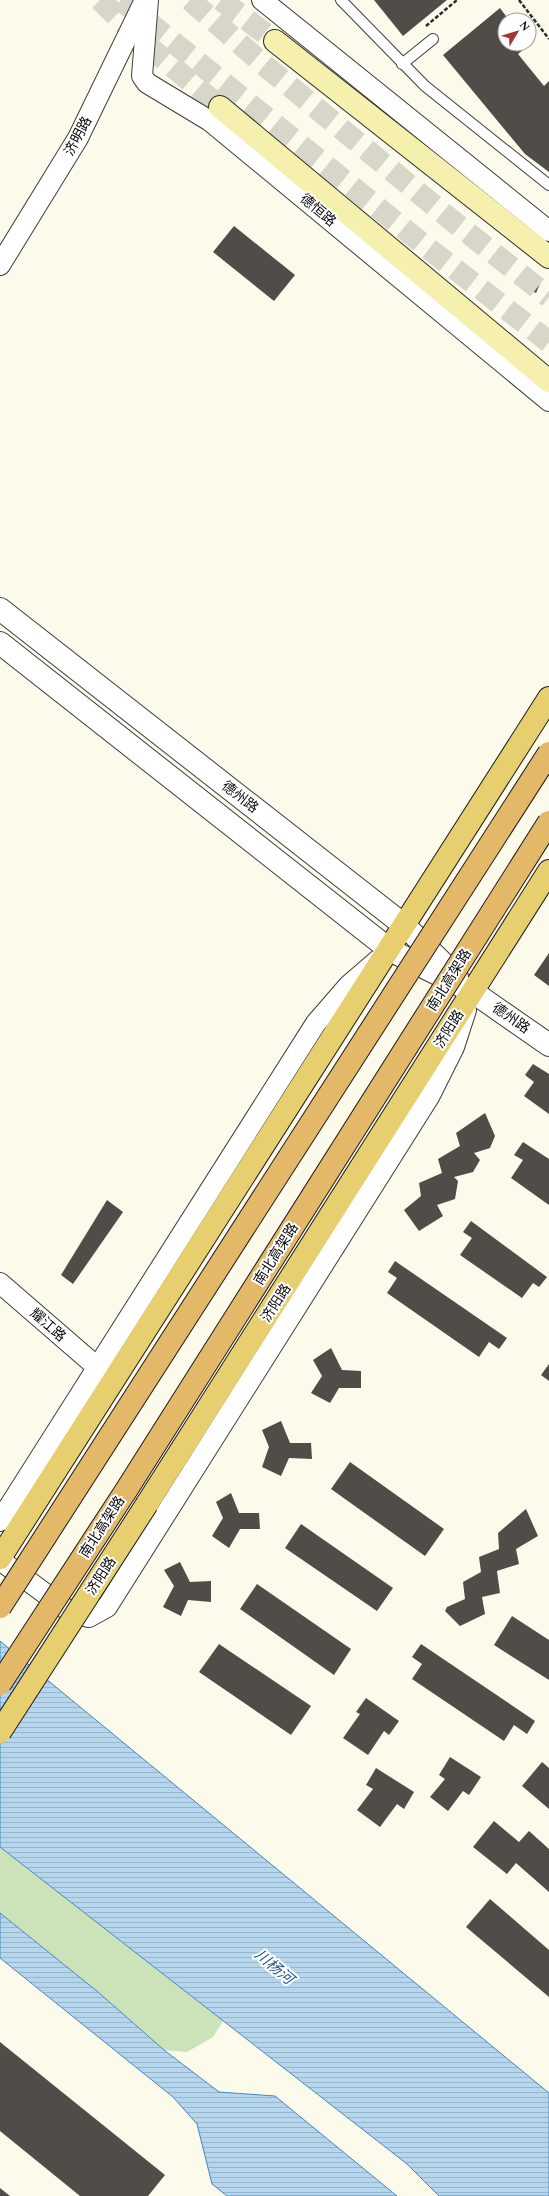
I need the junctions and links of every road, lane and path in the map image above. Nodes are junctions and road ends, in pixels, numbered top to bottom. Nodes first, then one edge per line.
1 (144, 0) edge
2 (148, 0) edge
3 (262, 0) edge
4 (341, 0) edge
5 (519, 0) edge
6 (433, 39) dead end
7 (549, 39) edge
8 (275, 41) tunnel mouth
9 (402, 64) junction
10 (220, 107) tunnel mouth
11 (549, 184) edge
12 (549, 231) edge
13 (549, 257) edge
14 (0, 266) edge
15 (549, 381) edge
16 (549, 401) edge
17 (0, 609) edge
18 (0, 643) edge
19 (549, 698) edge
20 (549, 753) edge
21 (549, 822) edge
22 (549, 871) edge
23 (405, 926) junction
24 (390, 950) junction
25 (473, 992) junction
26 (549, 1045) edge
27 (0, 1283) edge
28 (97, 1367) junction
29 (0, 1521) edge
30 (0, 1559) edge
31 (0, 1608) edge
32 (0, 1684) edge
33 (0, 1732) edge

1 - 14 street, 济明路
2 - 16 street, 德恒路
3 - 12 street
4 - 9 lane
5 - 7 path
6 - 9 lane
8 - 13 main road
9 - 11 lane
10 - 15 main road
17 - 23 street, 德州路
18 - 24 street, 德州路
19 - 23 main road
20 - 31 highway, bridge
21 - 32 highway, 南北高架路, bridge
22 - 25 main road, 济阳路
23 - 24 main road
23 - 25 street, 德州路
24 - 25 street, 德州路
24 - 28 street
24 - 30 main road
25 - 26 street, 德州路
25 - 30 street
25 - 33 main road, 济阳路, bridge
27 - 28 street, 耀江路
28 - 29 street

